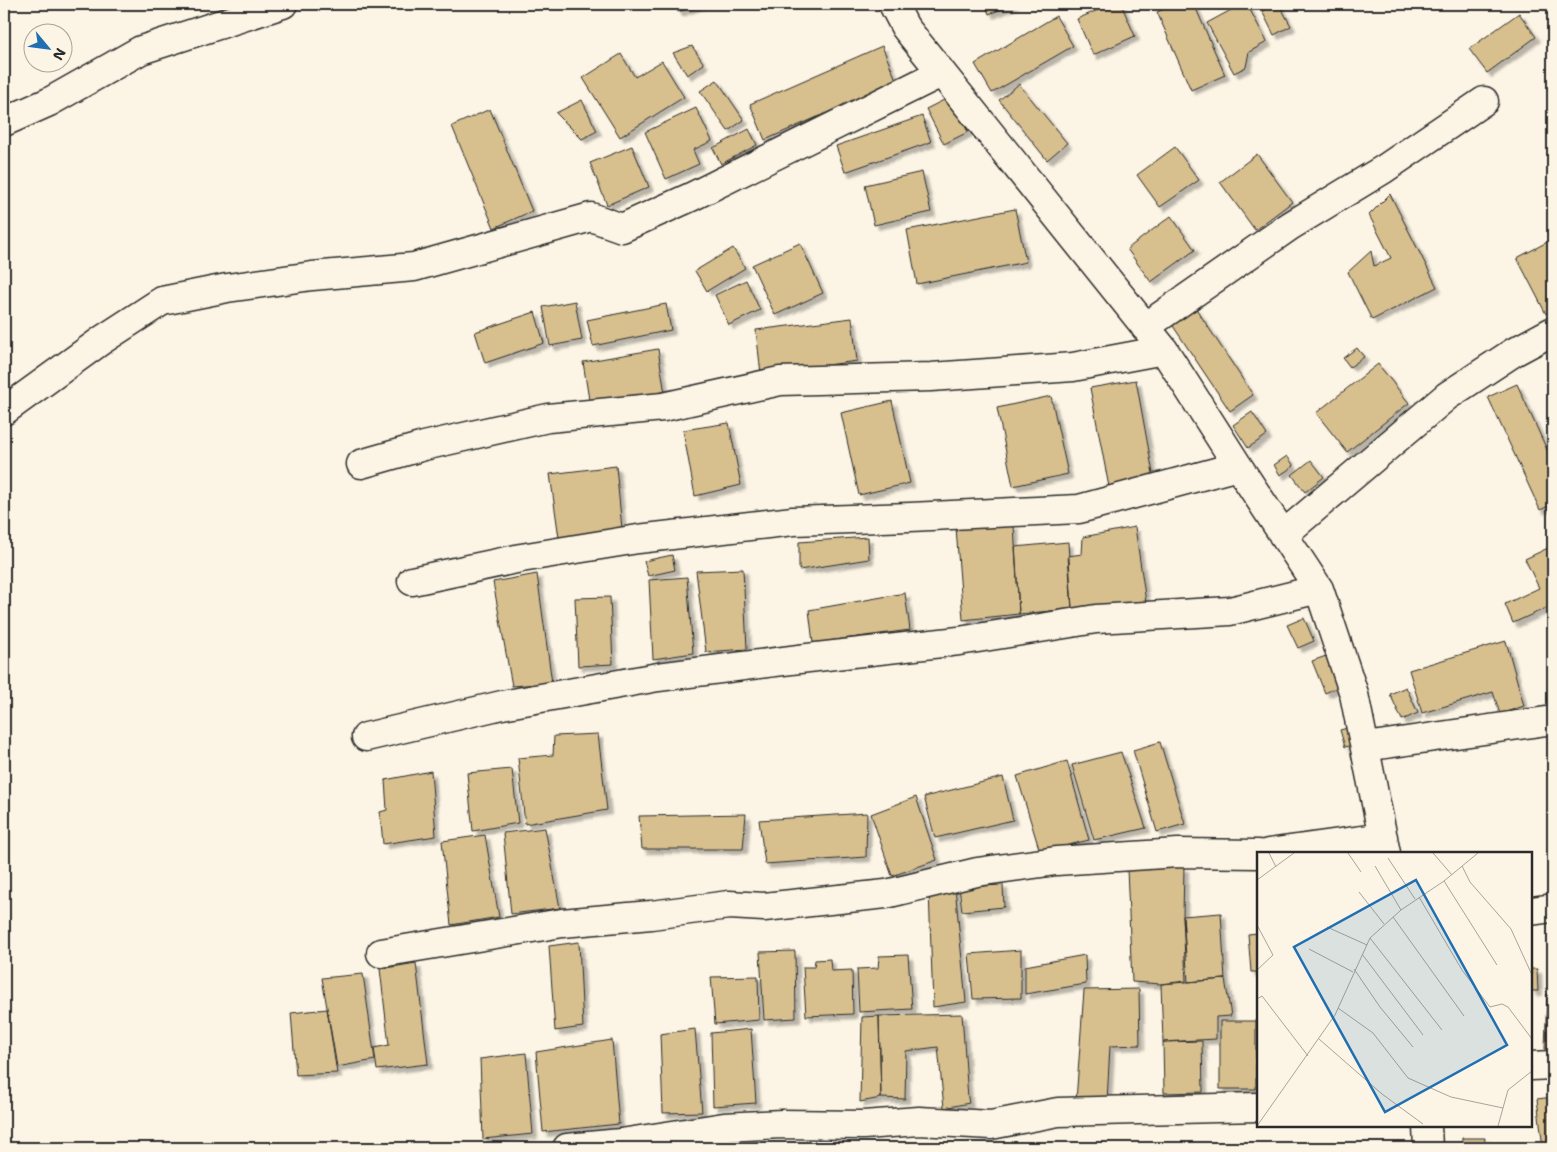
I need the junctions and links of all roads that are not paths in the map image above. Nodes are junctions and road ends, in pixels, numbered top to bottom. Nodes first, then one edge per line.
1 (283, 4) edge
2 (893, 4) edge
3 (941, 73) junction
4 (1484, 101) dead end
5 (4, 122) edge
6 (1145, 327) junction
7 (1553, 331) edge
8 (1164, 350) junction
9 (4, 412) edge
10 (361, 464) dead end
11 (1238, 466) junction
12 (1283, 535) junction
13 (412, 581) dead end
14 (1319, 588) junction
15 (1553, 720) edge
16 (366, 737) dead end
17 (1365, 747) junction
18 (1385, 845) edge
19 (1283, 852) edge
20 (1257, 854) edge
21 (1553, 908) edge
22 (1532, 911) edge
23 (381, 953) dead end
24 (1553, 1065) edge
25 (1532, 1066) edge
26 (1257, 1107) edge
27 (1427, 1127) edge
28 (567, 1148) edge
29 (1428, 1148) edge

1 - 5 street
2 - 3 street
3 - 6 street
3 - 9 street
4 - 6 street
6 - 8 street
7 - 12 street
8 - 10 street
8 - 11 street
11 - 12 street
11 - 13 street
12 - 14 street
14 - 16 street
14 - 17 street
15 - 17 street
17 - 18 street
18 - 19 street
20 - 23 street
21 - 22 street
24 - 25 street
26 - 28 street
27 - 29 street

